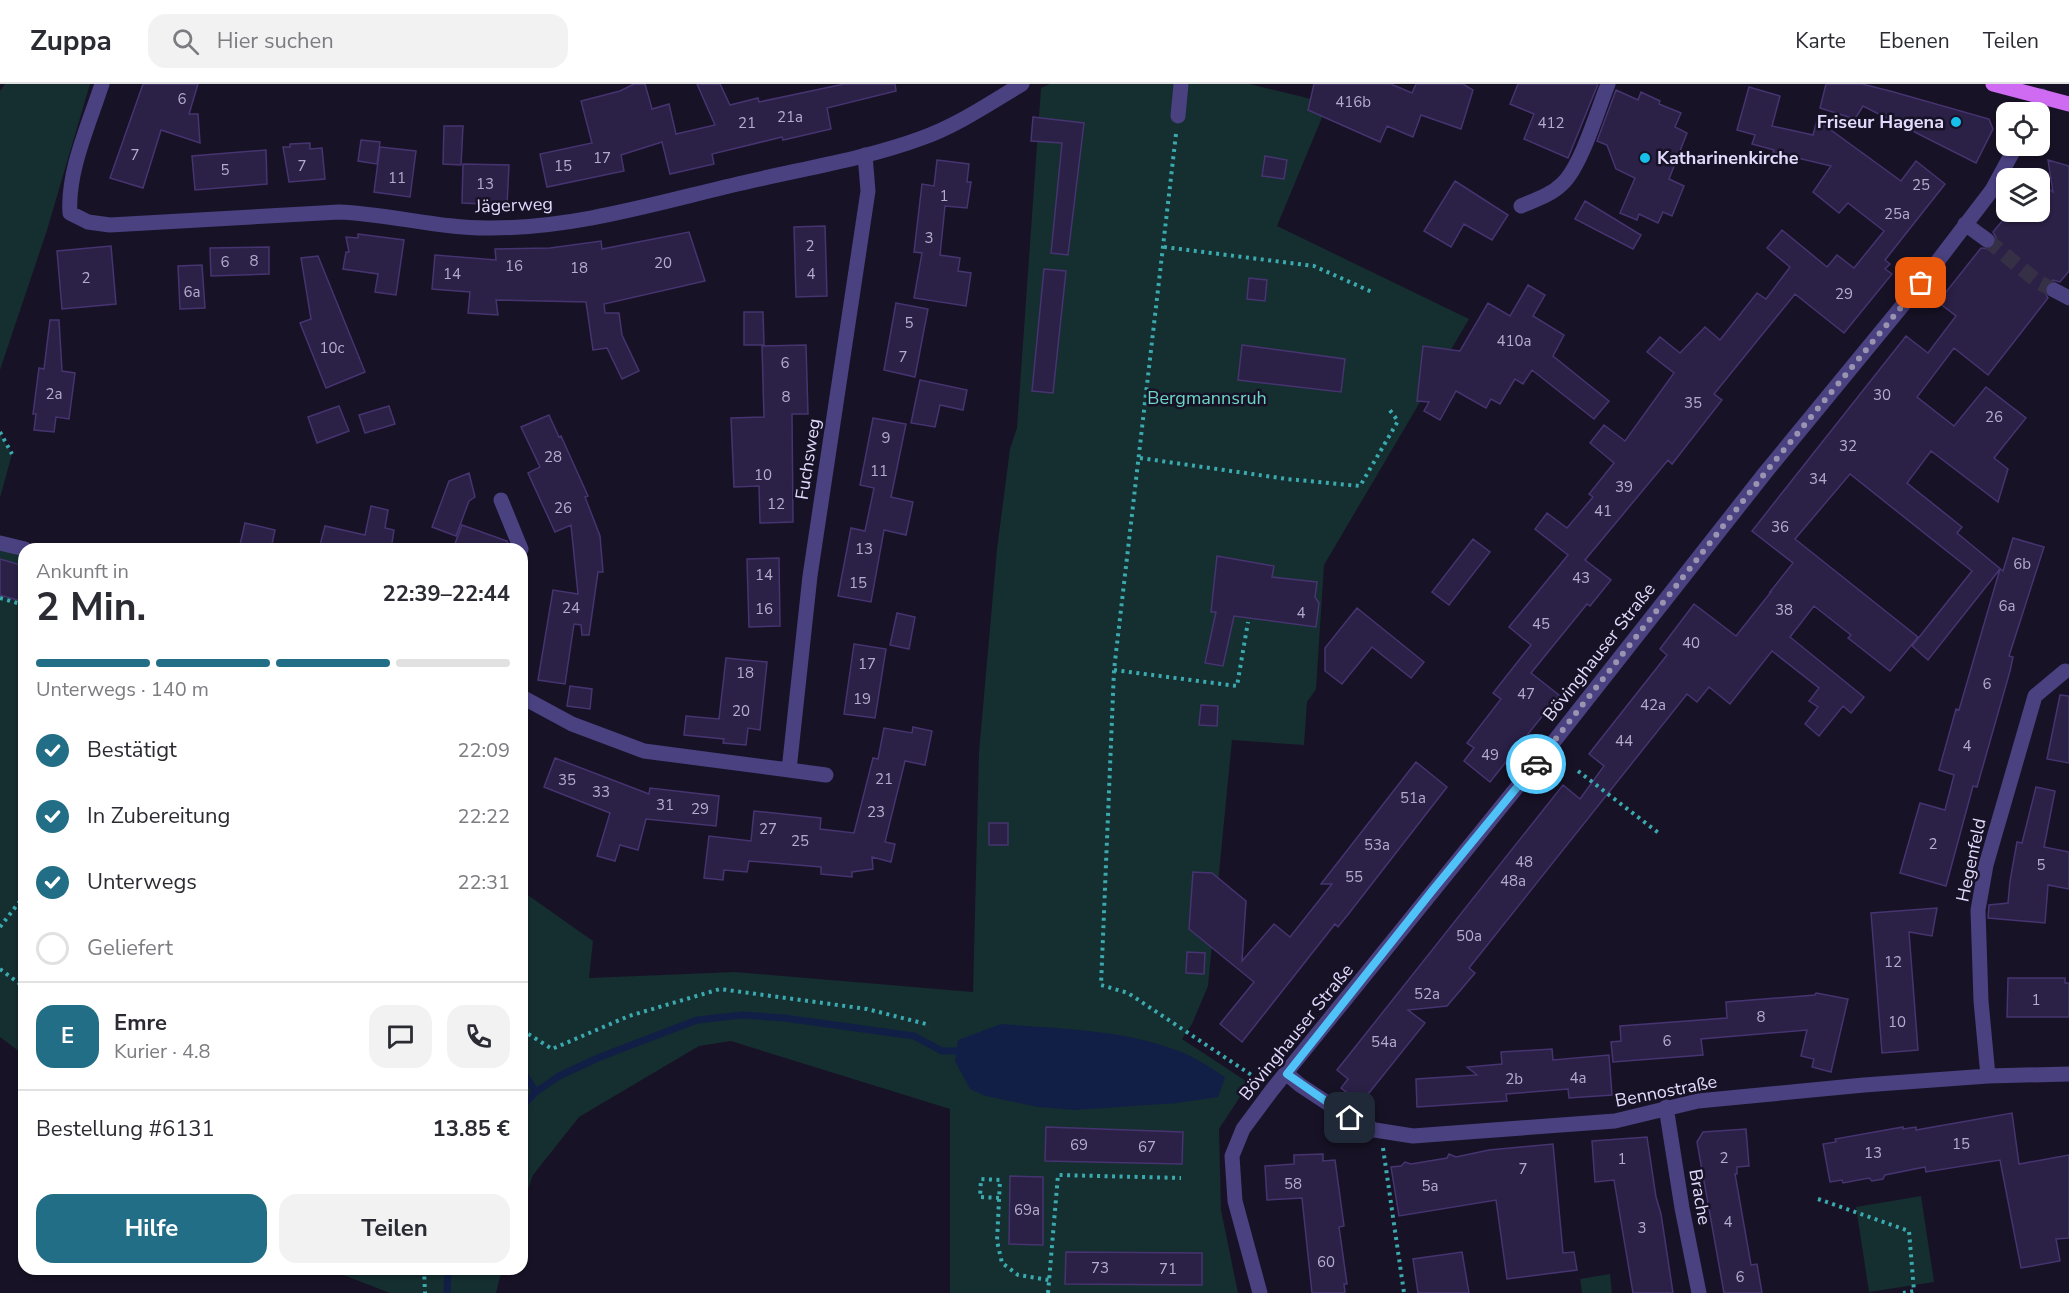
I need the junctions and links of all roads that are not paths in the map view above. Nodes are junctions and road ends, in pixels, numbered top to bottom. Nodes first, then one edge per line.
1 (102, 84) edge
2 (1022, 84) edge
3 (1180, 84) edge
4 (1608, 84) edge
5 (1993, 84) edge
6 (2045, 90) edge
7 (2069, 104) edge
8 (1178, 116) road end
9 (865, 155) junction
10 (2011, 156) edge
11 (1521, 206) dead end
12 (1965, 224) junction
13 (1987, 240) tunnel mouth
14 (2054, 290) tunnel mouth
15 (2069, 298) edge
16 (501, 500) dead end
17 (0, 543) edge
18 (519, 543) edge
19 (18, 547) edge
20 (2065, 671) dead end
21 (528, 700) edge
22 (789, 770) junction
23 (826, 775) dead end
24 (1287, 1074) junction
25 (2069, 1074) edge
26 (1988, 1076) junction
27 (1666, 1107) junction
28 (1260, 1293) edge
29 (1699, 1293) edge

1 - 9 street, Jägerweg
2 - 9 street, Jägerweg
3 - 8 street
4 - 11 street
5 - 6 main road
6 - 7 main road
9 - 22 street, Fuchsweg
10 - 12 street, Bövinghauser Straße
12 - 13 street
12 - 24 street, Bövinghauser Straße
14 - 15 street
16 - 18 street
17 - 19 street
20 - 26 street, Hegenfeld
21 - 22 street
22 - 23 street
24 - 27 street, Bennostraße
24 - 28 street, Bövinghauser Straße
25 - 26 street, Bennostraße
26 - 27 street, Bennostraße
27 - 29 street, Brache

